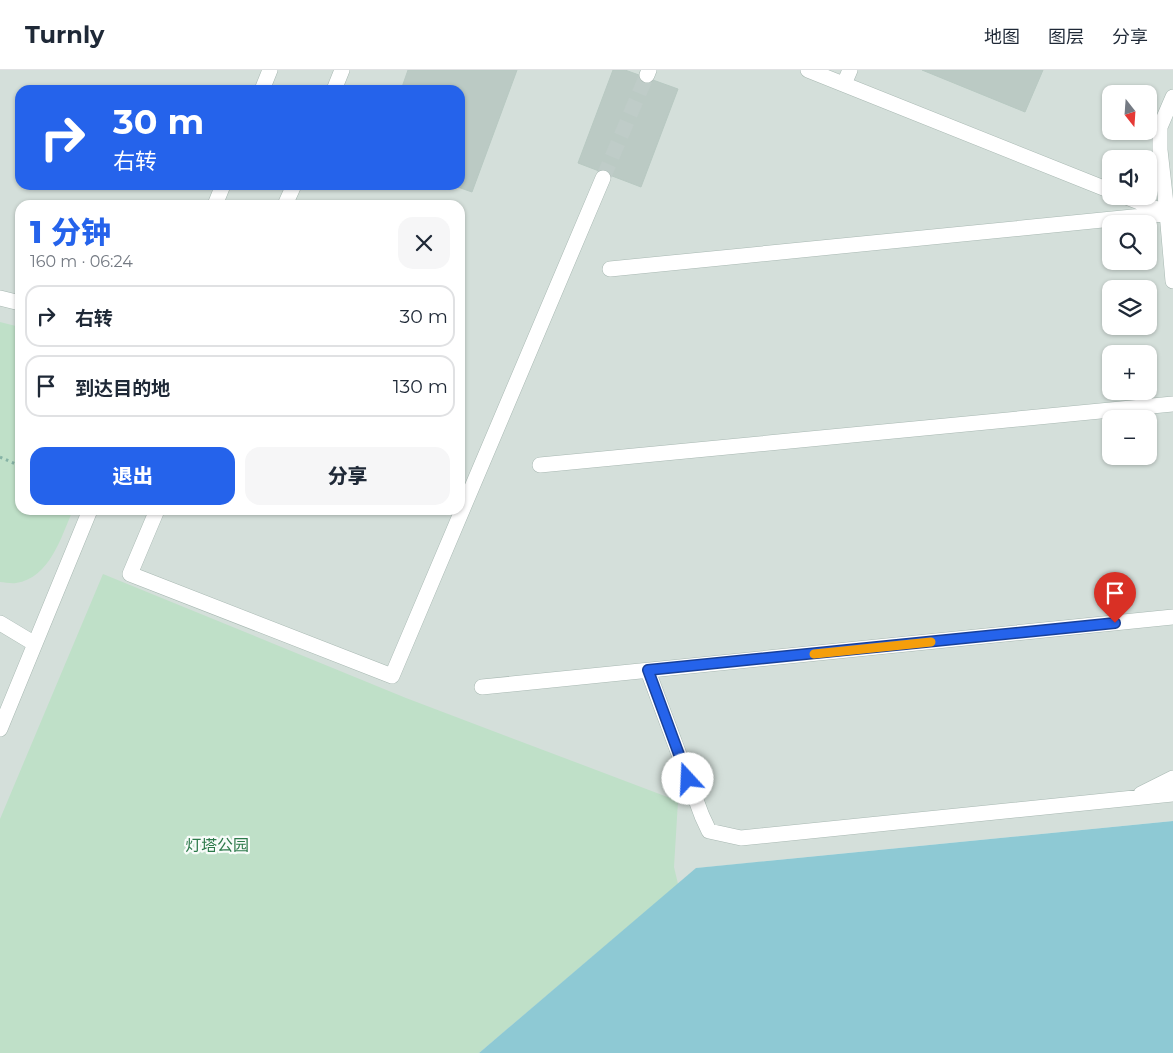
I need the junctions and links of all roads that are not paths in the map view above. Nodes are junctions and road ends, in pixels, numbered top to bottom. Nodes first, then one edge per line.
1 (270, 70) edge
2 (342, 70) edge
3 (808, 70) edge
4 (850, 70) edge
5 (844, 84) junction
6 (264, 85) edge
7 (336, 85) edge
8 (1173, 97) edge
9 (603, 178) tunnel mouth
10 (1102, 187) edge
11 (1148, 205) edge
12 (1170, 213) edge
13 (610, 269) dead end
14 (1173, 281) edge
15 (0, 298) edge
16 (15, 302) edge
17 (1173, 404) edge
18 (540, 465) dead end
19 (465, 504) edge
20 (88, 515) edge
21 (155, 515) edge
22 (460, 515) edge
23 (1173, 617) edge
24 (0, 623) edge
25 (35, 644) junction
26 (648, 670) junction
27 (482, 687) dead end
28 (0, 729) edge
29 (1173, 778) edge
30 (1173, 794) edge
31 (1132, 798) junction

1 - 6 lane
2 - 7 lane
3 - 5 lane
4 - 5 lane
5 - 10 lane
8 - 12 lane
9 - 19 lane
11 - 12 lane
12 - 13 lane
12 - 14 lane
15 - 16 lane
17 - 18 lane
20 - 25 lane
21 - 22 lane
23 - 26 lane
24 - 25 lane
25 - 28 lane
26 - 27 lane
26 - 31 lane
29 - 31 lane
30 - 31 lane

